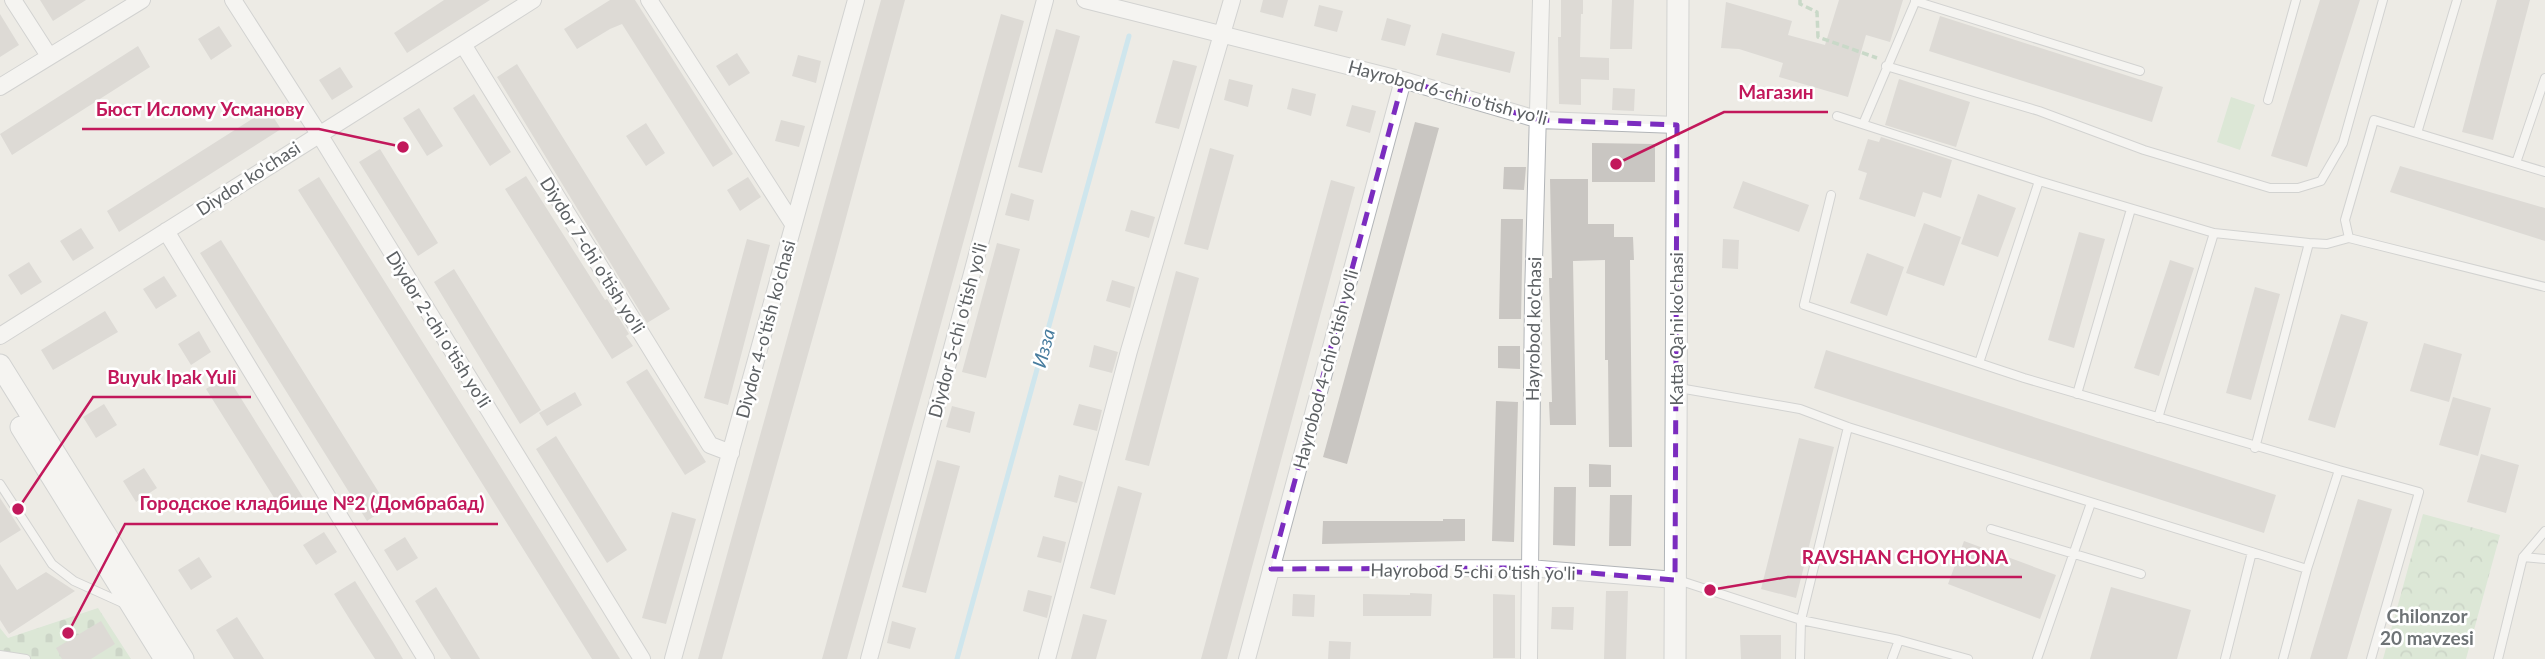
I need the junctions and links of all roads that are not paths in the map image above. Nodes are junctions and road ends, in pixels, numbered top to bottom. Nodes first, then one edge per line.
1 (13, 0) edge
2 (142, 0) edge
3 (233, 0) edge
4 (533, 0) edge
5 (649, 0) edge
6 (856, 0) edge
7 (1045, 0) edge
8 (1085, 0) edge
9 (1233, 0) edge
10 (1541, 0) edge
11 (1678, 0) edge
12 (2296, 0) edge
13 (2383, 0) edge
14 (2457, 0) edge
15 (1915, 1) edge
16 (1223, 35) junction
17 (464, 46) junction
18 (49, 56) junction
19 (1888, 64) junction
20 (2140, 71) dead end
21 (2545, 78) edge
22 (1403, 80) junction
23 (0, 87) edge
24 (2268, 100) dead end
25 (1837, 116) dead end
26 (1540, 120) junction
27 (1863, 124) junction
28 (1677, 125) junction
29 (2417, 133) junction
30 (319, 134) junction
31 (2516, 163) junction
32 (2545, 172) edge
33 (2039, 181) junction
34 (1831, 195) dead end
35 (2131, 209) junction
36 (793, 224) junction
37 (166, 231) junction
38 (2214, 233) junction
39 (2349, 238) junction
40 (2309, 243) junction
41 (2545, 287) edge
42 (0, 337) edge
43 (1979, 363) junction
44 (0, 365) edge
45 (1676, 387) junction
46 (0, 392) edge
47 (2077, 394) junction
48 (2158, 418) junction
49 (1848, 426) junction
50 (2255, 447) junction
51 (731, 453) junction
52 (2339, 470) junction
53 (0, 484) edge
54 (2091, 503) junction
55 (1991, 528) dead end
56 (2545, 531) edge
57 (2252, 552) junction
58 (2073, 553) junction
59 (2523, 557) junction
60 (2545, 559) edge
61 (1530, 568) junction
62 (1271, 569) junction
63 (2307, 569) junction
64 (2141, 574) dead end
65 (1675, 580) junction
66 (132, 607) junction
67 (1801, 620) junction
68 (1899, 640) junction
69 (0, 655) edge
70 (26, 659) edge
71 (165, 659) edge
72 (183, 659) edge
73 (426, 659) edge
74 (642, 659) edge
75 (673, 659) edge
76 (869, 659) edge
77 (1046, 659) edge
78 (1247, 659) edge
79 (1529, 659) edge
80 (1675, 659) edge
81 (1800, 659) edge
82 (1892, 659) edge
83 (1968, 659) edge
84 (2037, 659) edge
85 (2225, 659) edge
86 (2283, 659) edge
87 (2371, 659) edge
88 (2498, 659) edge

1 - 18 street
2 - 18 street
3 - 30 street, Diydor 2-chi o'tish yo'li
4 - 17 street, Diydor ko'chasi
5 - 36 street
6 - 36 street, Diydor 4-o'tish ko'chasi
7 - 76 street, Diydor 5-chi o'tish yo'li
8 - 16 street
9 - 16 street
10 - 26 street, Hayrobod ko'chasi
11 - 28 main road, Katta Qa'ni ko'chasi
12 - 24 lane
13 - 19 lane
14 - 29 lane
15 - 19 lane
15 - 20 lane
16 - 22 street, Hayrobod 6-chi o'tish yo'li
16 - 77 street
17 - 30 street, Diydor ko'chasi
17 - 51 street, Diydor 7-chi o'tish yo'li
18 - 23 street
19 - 27 lane
21 - 31 lane
22 - 26 street, Hayrobod 6-chi o'tish yo'li
22 - 62 street, Hayrobod 4-chi o'tish yo'li
25 - 27 lane
26 - 28 street, Hayrobod 6-chi o'tish yo'li
26 - 61 street, Hayrobod ko'chasi
27 - 33 lane
28 - 45 main road, Katta Qa'ni ko'chasi
29 - 31 lane
29 - 39 lane
30 - 37 street, Diydor ko'chasi
30 - 74 street, Diydor 2-chi o'tish yo'li
31 - 32 lane
33 - 35 lane
33 - 43 lane
34 - 43 lane
35 - 38 lane
35 - 47 lane
36 - 51 street, Diydor 4-o'tish ko'chasi
37 - 42 street, Diydor ko'chasi
37 - 73 street
38 - 40 lane
38 - 48 lane
39 - 40 lane
39 - 41 lane
40 - 50 lane
43 - 47 lane
44 - 72 main road
45 - 49 lane
45 - 65 main road, Katta Qa'ni ko'chasi
46 - 66 main road
47 - 48 lane
48 - 50 lane
49 - 54 lane
49 - 67 lane
50 - 52 lane
51 - 75 street, Diydor 4-o'tish ko'chasi
52 - 63 lane
52 - 87 lane
53 - 66 lane
54 - 57 lane
54 - 58 lane
55 - 58 lane
56 - 59 lane
57 - 63 lane
57 - 85 lane
58 - 64 lane
58 - 84 lane
59 - 60 lane
59 - 88 lane
61 - 62 street, Hayrobod 5-chi o'tish yo'li
61 - 65 street, Hayrobod 5-chi o'tish yo'li
61 - 79 street, Hayrobod ko'chasi
62 - 78 street, Hayrobod 4-chi o'tish yo'li
63 - 86 lane
65 - 67 lane
65 - 80 main road, Katta Qa'ni ko'chasi
66 - 71 main road
67 - 68 lane
67 - 81 lane
68 - 82 lane
68 - 83 lane
69 - 70 lane

